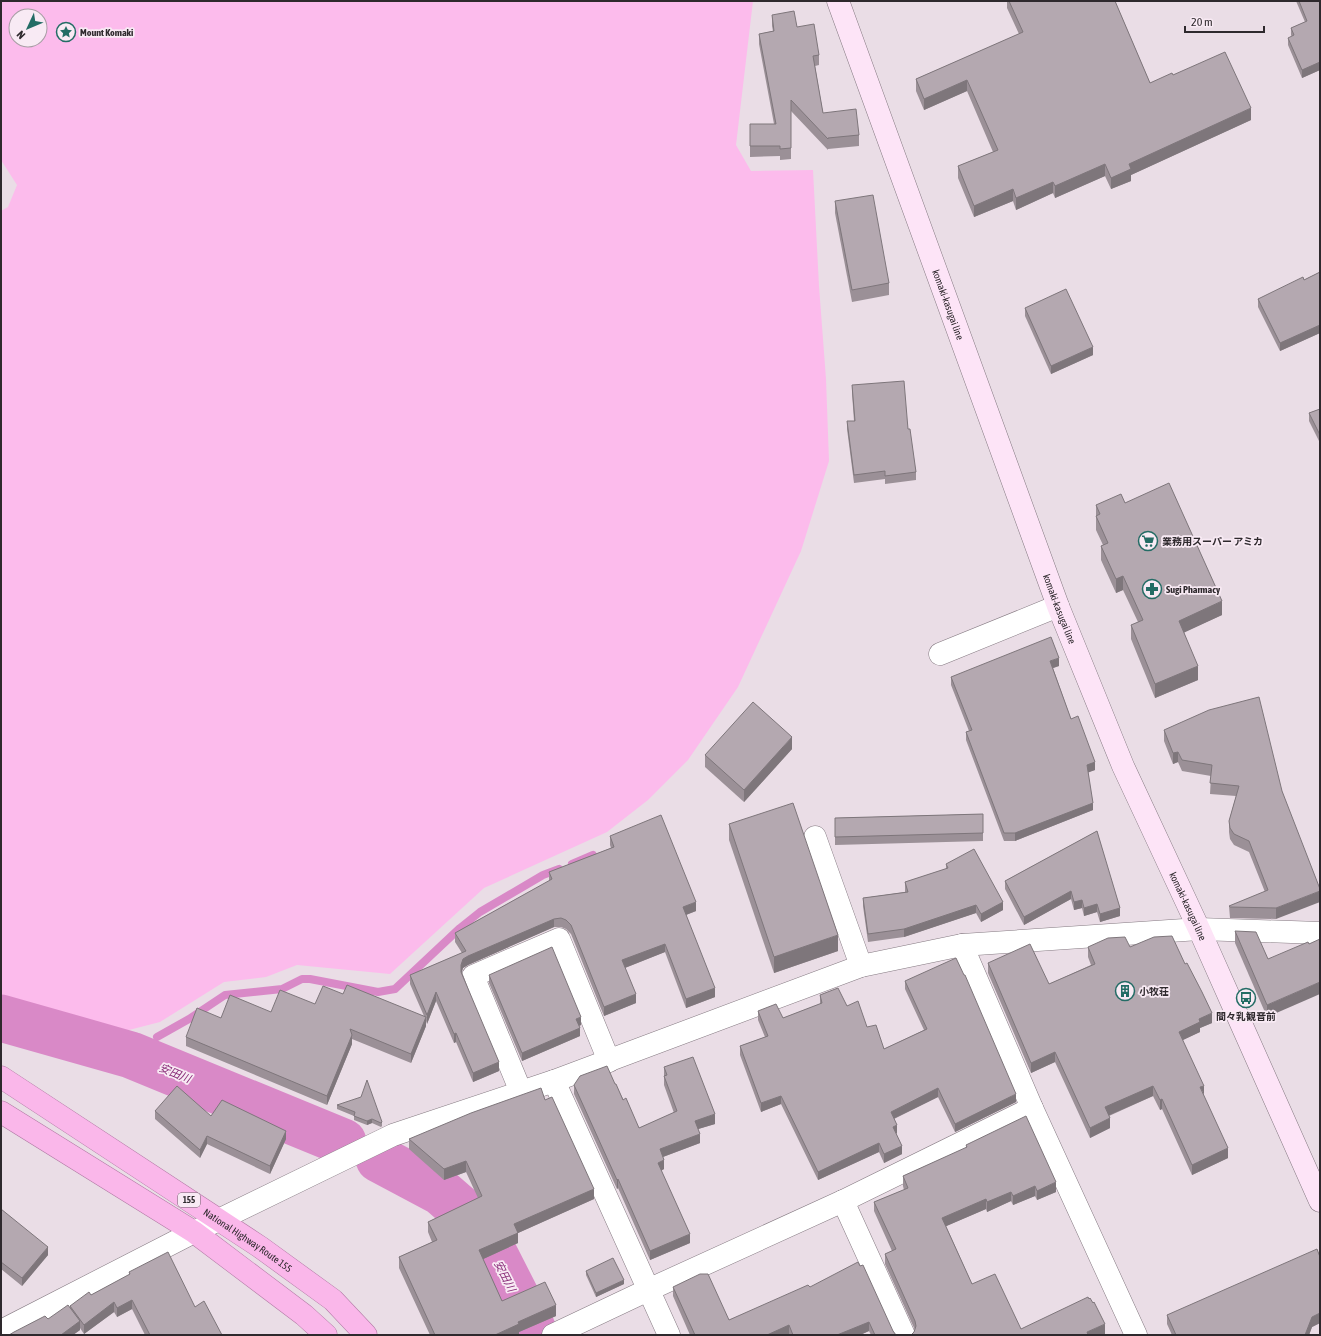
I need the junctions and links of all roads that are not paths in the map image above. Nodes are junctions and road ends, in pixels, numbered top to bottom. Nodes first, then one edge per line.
1 (838, 1) edge
2 (1058, 606) junction
3 (940, 654) dead end
4 (815, 837) dead end
5 (1199, 929) junction
6 (1320, 933) edge
7 (962, 946) junction
8 (861, 966) junction
9 (610, 1061) junction
10 (1, 1077) edge
11 (554, 1082) junction
12 (521, 1092) junction
13 (1032, 1108) junction
14 (1, 1112) edge
15 (843, 1201) junction
16 (1320, 1201) edge
17 (219, 1220) junction
18 (194, 1232) junction
19 (648, 1290) junction
20 (1, 1331) edge
21 (326, 1335) edge
22 (366, 1335) edge
23 (553, 1335) edge
24 (668, 1335) edge
25 (904, 1335) edge
26 (1136, 1335) edge

1 - 2 main road, komaki-kasugai line
2 - 3 street
2 - 5 main road, komaki-kasugai line
4 - 8 street
5 - 6 street
5 - 7 street
5 - 16 main road, komaki-kasugai line
7 - 8 street
7 - 13 street
8 - 9 street
9 - 11 street
9 - 12 street
10 - 17 highway, National Highway Route 155 / 155
11 - 12 street
11 - 19 street
12 - 17 street
13 - 15 street
13 - 26 street
14 - 18 highway, 155
15 - 19 street
15 - 25 street
17 - 18 street
17 - 22 highway, National Highway Route 155 / 155
18 - 20 street
18 - 21 highway, 155
19 - 23 street
19 - 24 street

